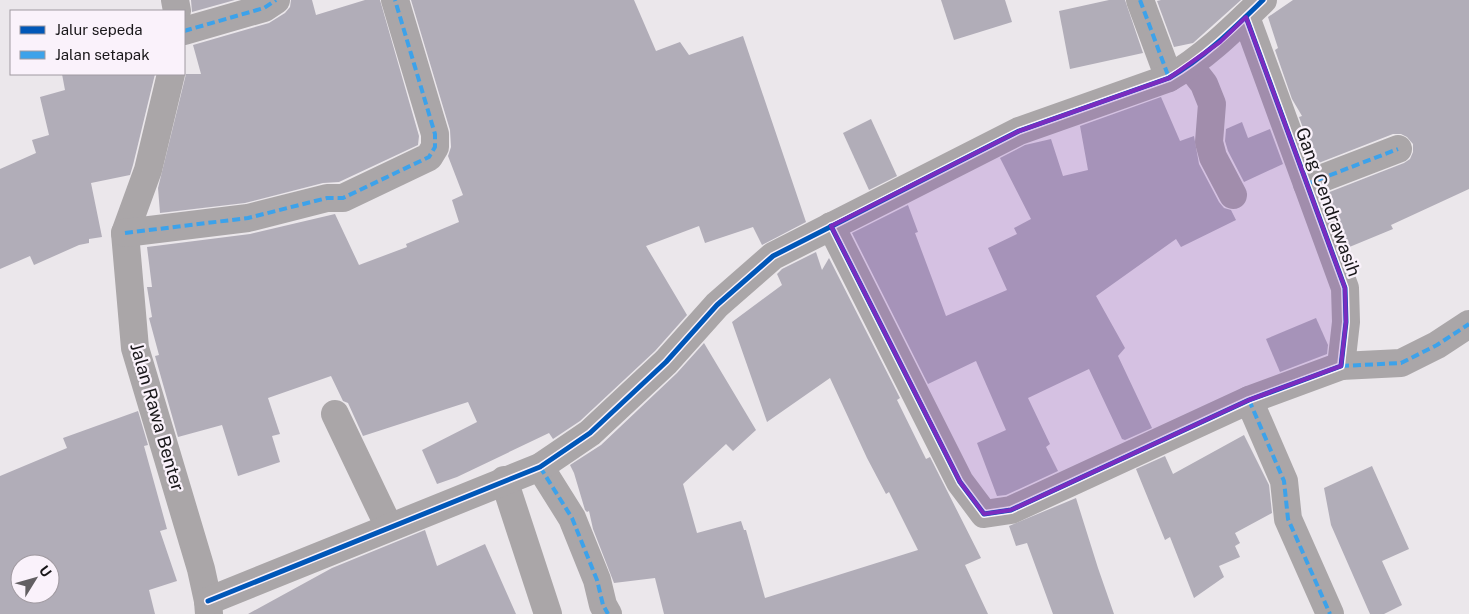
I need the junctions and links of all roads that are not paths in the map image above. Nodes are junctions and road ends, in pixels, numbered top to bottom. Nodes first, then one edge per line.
1 (276, 0) edge
2 (395, 0) edge
3 (1140, 0) edge
4 (1254, 8) edge
5 (185, 31) edge
6 (1179, 72) junction
7 (171, 75) edge
8 (1398, 149) dead end
9 (1306, 184) junction
10 (1233, 195) dead end
11 (831, 226) junction
12 (125, 233) junction
13 (1469, 324) edge
14 (1341, 366) junction
15 (1249, 400) junction
16 (335, 414) dead end
17 (540, 466) junction
18 (504, 480) junction
19 (389, 527) junction
20 (208, 607) edge
21 (548, 614) edge
22 (608, 614) edge
23 (1330, 614) edge

1 - 5 street
2 - 12 street
3 - 6 street
4 - 6 street
4 - 9 street, Gang Cendrawasih
6 - 10 street
6 - 11 street
7 - 12 street, Jalan Rawa Benter
8 - 9 street
9 - 14 street, Gang Cendrawasih
11 - 15 street
11 - 17 street
12 - 20 street, Jalan Rawa Benter
13 - 14 street
14 - 15 street
15 - 23 street
16 - 19 street
17 - 18 street
17 - 22 street
18 - 19 street
18 - 21 street
19 - 20 street

